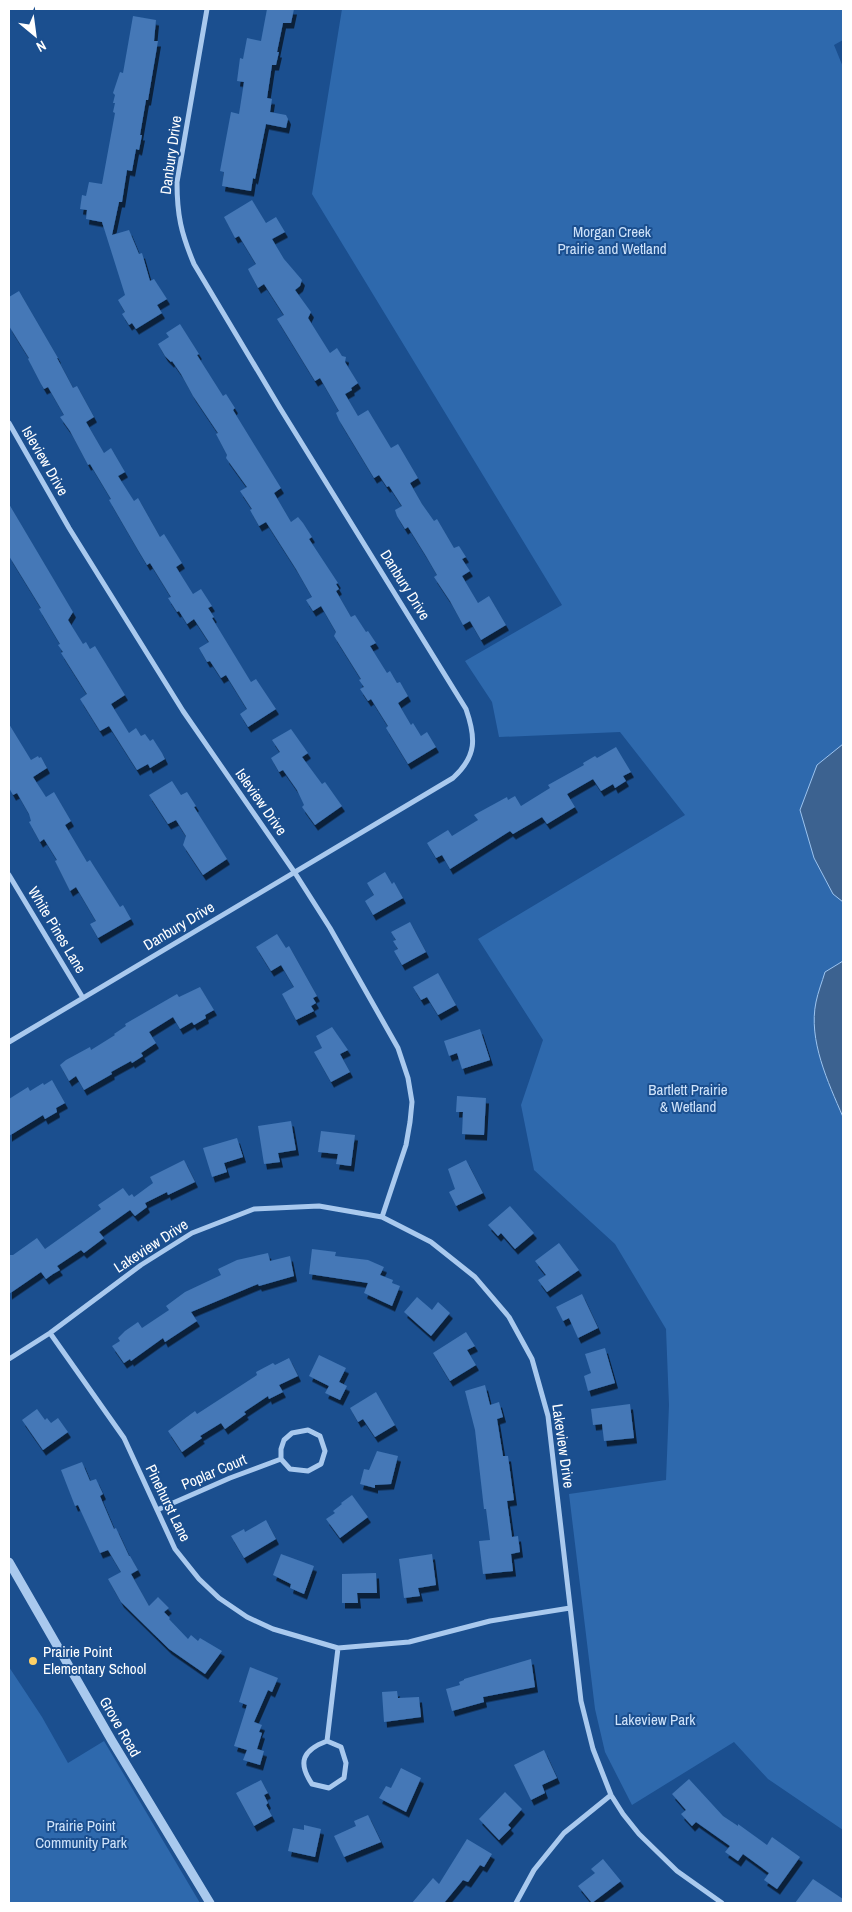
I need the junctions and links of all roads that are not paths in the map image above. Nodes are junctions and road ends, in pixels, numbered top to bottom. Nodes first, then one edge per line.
1 (207, 9) edge
2 (9, 422) edge
3 (294, 873) junction
4 (9, 875) edge
5 (83, 998) junction
6 (9, 1042) edge
7 (382, 1217) junction
8 (50, 1333) junction
9 (9, 1359) edge
10 (281, 1459) junction
11 (157, 1510) junction
12 (9, 1562) edge
13 (570, 1608) junction
14 (338, 1648) junction
15 (327, 1741) junction
16 (611, 1795) junction
17 (210, 1903) edge
18 (516, 1903) edge
19 (722, 1903) edge

1 - 3 street, Danbury Drive
2 - 3 street, Isleview Drive
3 - 5 street, Danbury Drive
3 - 7 street, Isleview Drive
4 - 5 street, White Pines Lane
5 - 6 street, Danbury Drive
7 - 8 street, Lakeview Drive
7 - 13 street, Lakeview Drive
8 - 9 street, Lakeview Drive
8 - 11 street, Pinehurst Lane
10 - 10 street
10 - 11 street, Poplar Court
11 - 14 street, Pinehurst Lane
12 - 17 street, Grove Road
13 - 14 street, Pinehurst Lane
13 - 16 street, Lakeview Drive
14 - 15 street
15 - 15 street
16 - 18 street
16 - 19 street, Lakeview Drive

